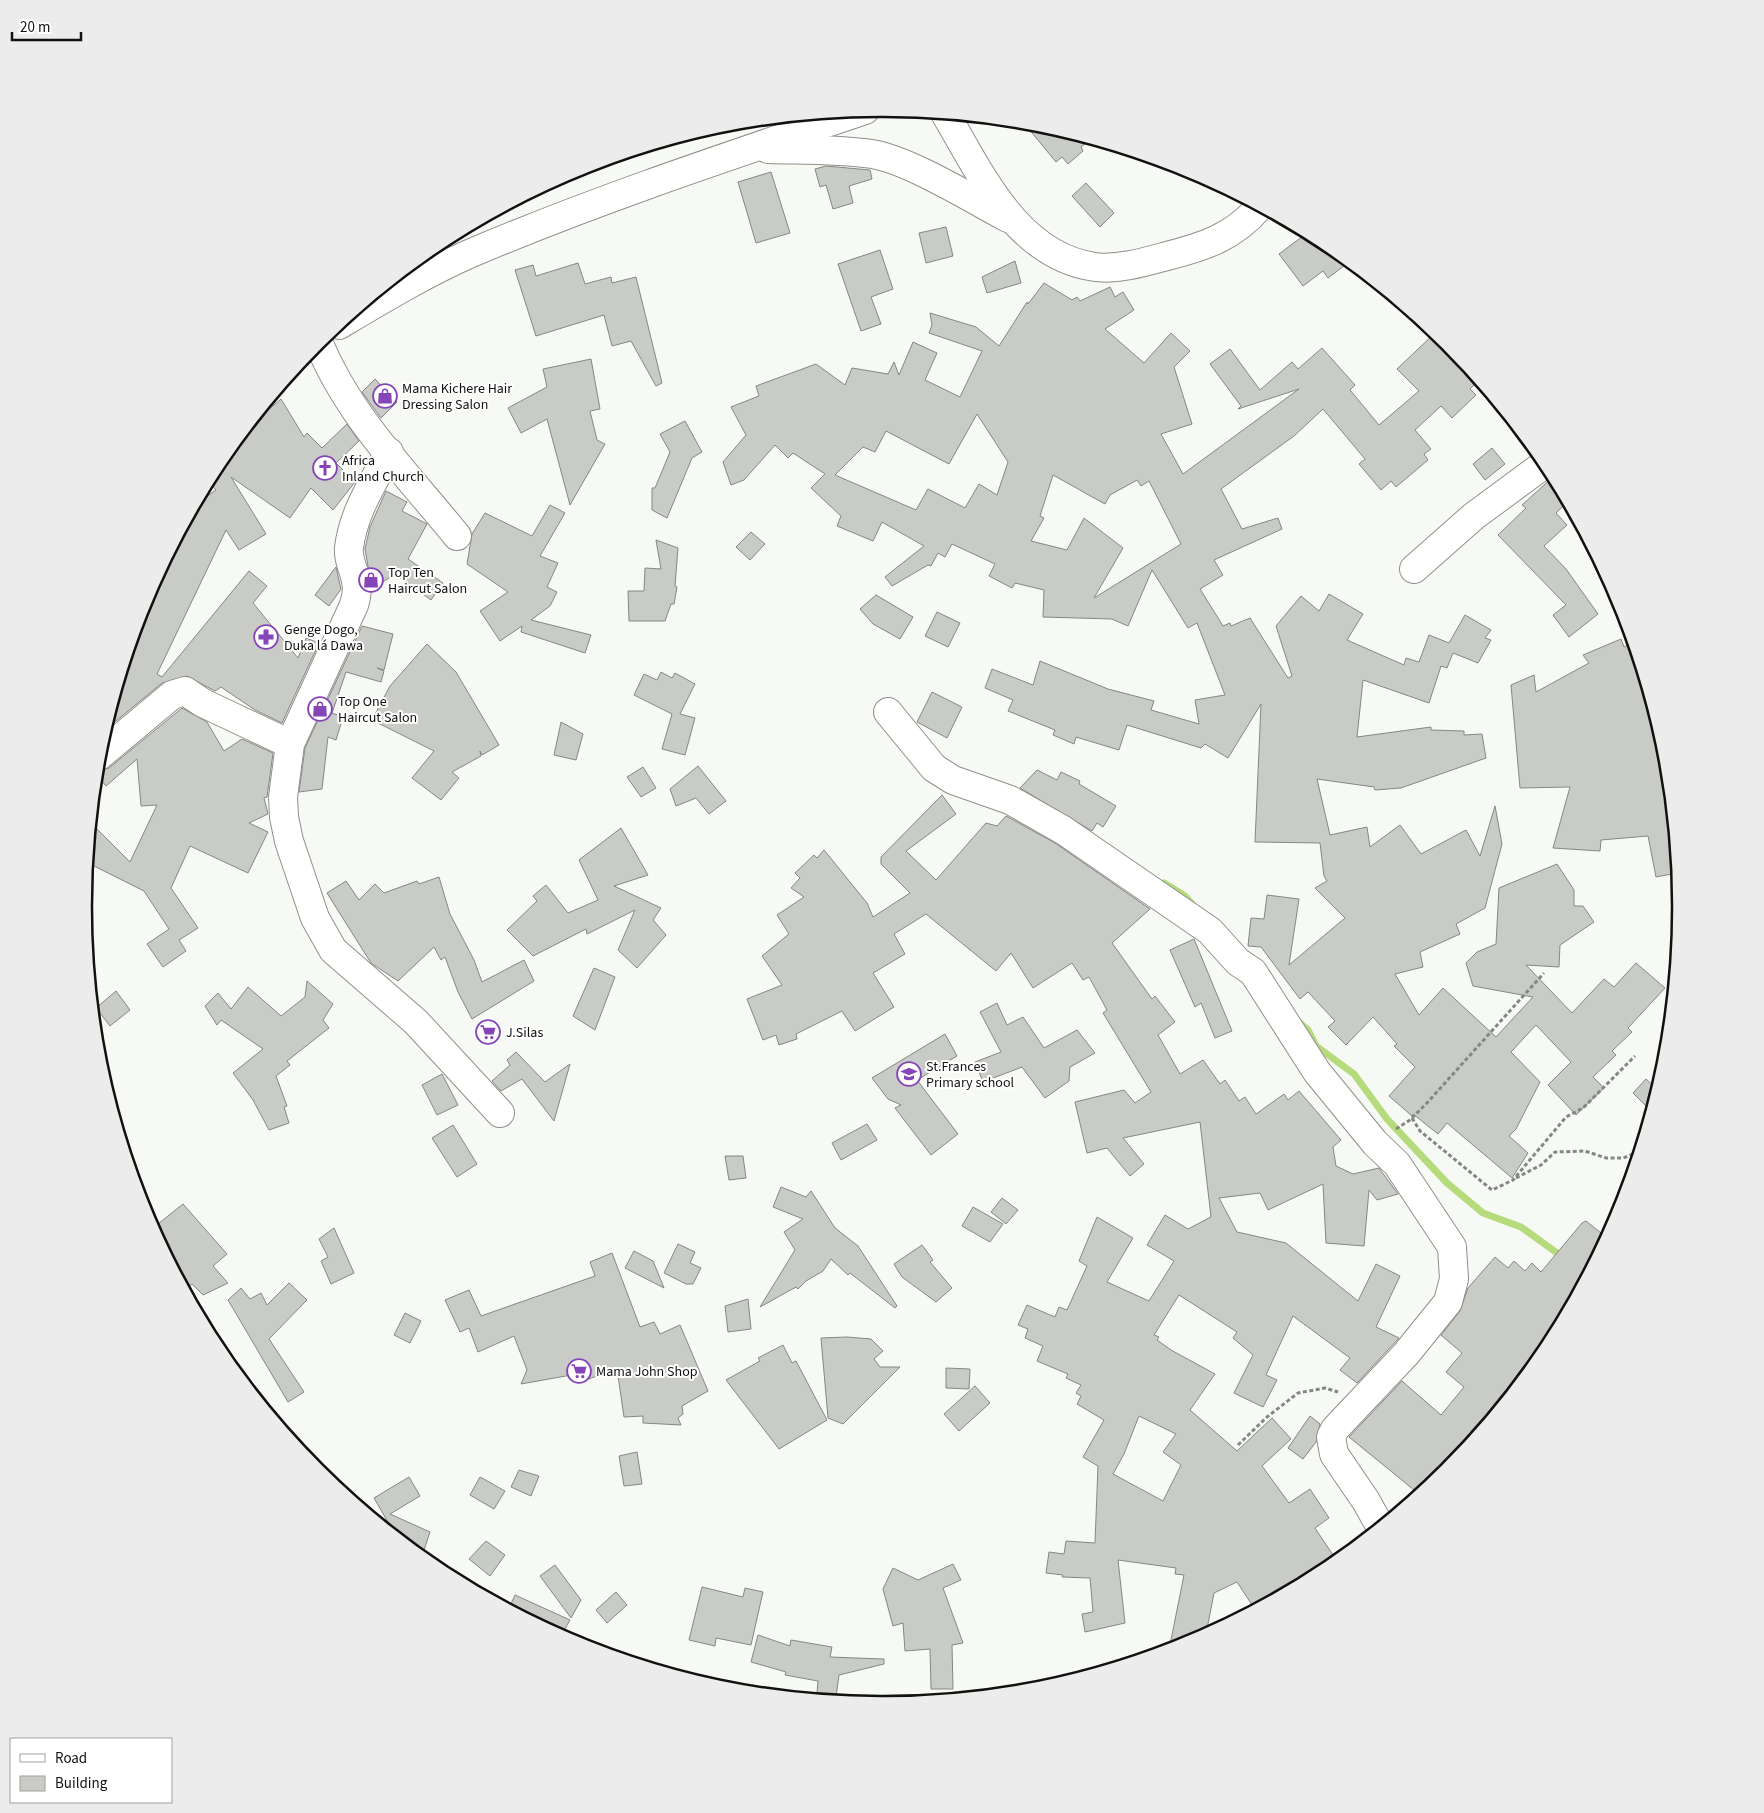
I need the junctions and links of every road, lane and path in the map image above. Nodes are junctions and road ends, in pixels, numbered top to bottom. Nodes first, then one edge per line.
1 (840, 119) edge
2 (950, 121) edge
3 (753, 148) junction
4 (1255, 211) edge
5 (1011, 219) junction
6 (366, 309) edge
7 (322, 350) edge
8 (389, 452) junction
9 (1538, 469) edge
10 (457, 536) dead end
11 (1414, 570) dead end
12 (888, 712) dead end
13 (290, 744) junction
14 (109, 747) edge
15 (1544, 973) dead end
16 (1635, 1056) dead end
17 (500, 1113) dead end
18 (1632, 1154) edge
19 (1513, 1180) junction
20 (1361, 1401) junction
21 (1238, 1445) dead end
22 (1377, 1521) edge

1 - 3 street
2 - 5 street
3 - 5 street
3 - 6 street
4 - 5 street
7 - 8 street
8 - 10 street
8 - 13 street
9 - 11 street
12 - 20 street
13 - 14 street
13 - 17 street
15 - 19 path
16 - 19 path
18 - 19 path
20 - 21 path
20 - 22 street

